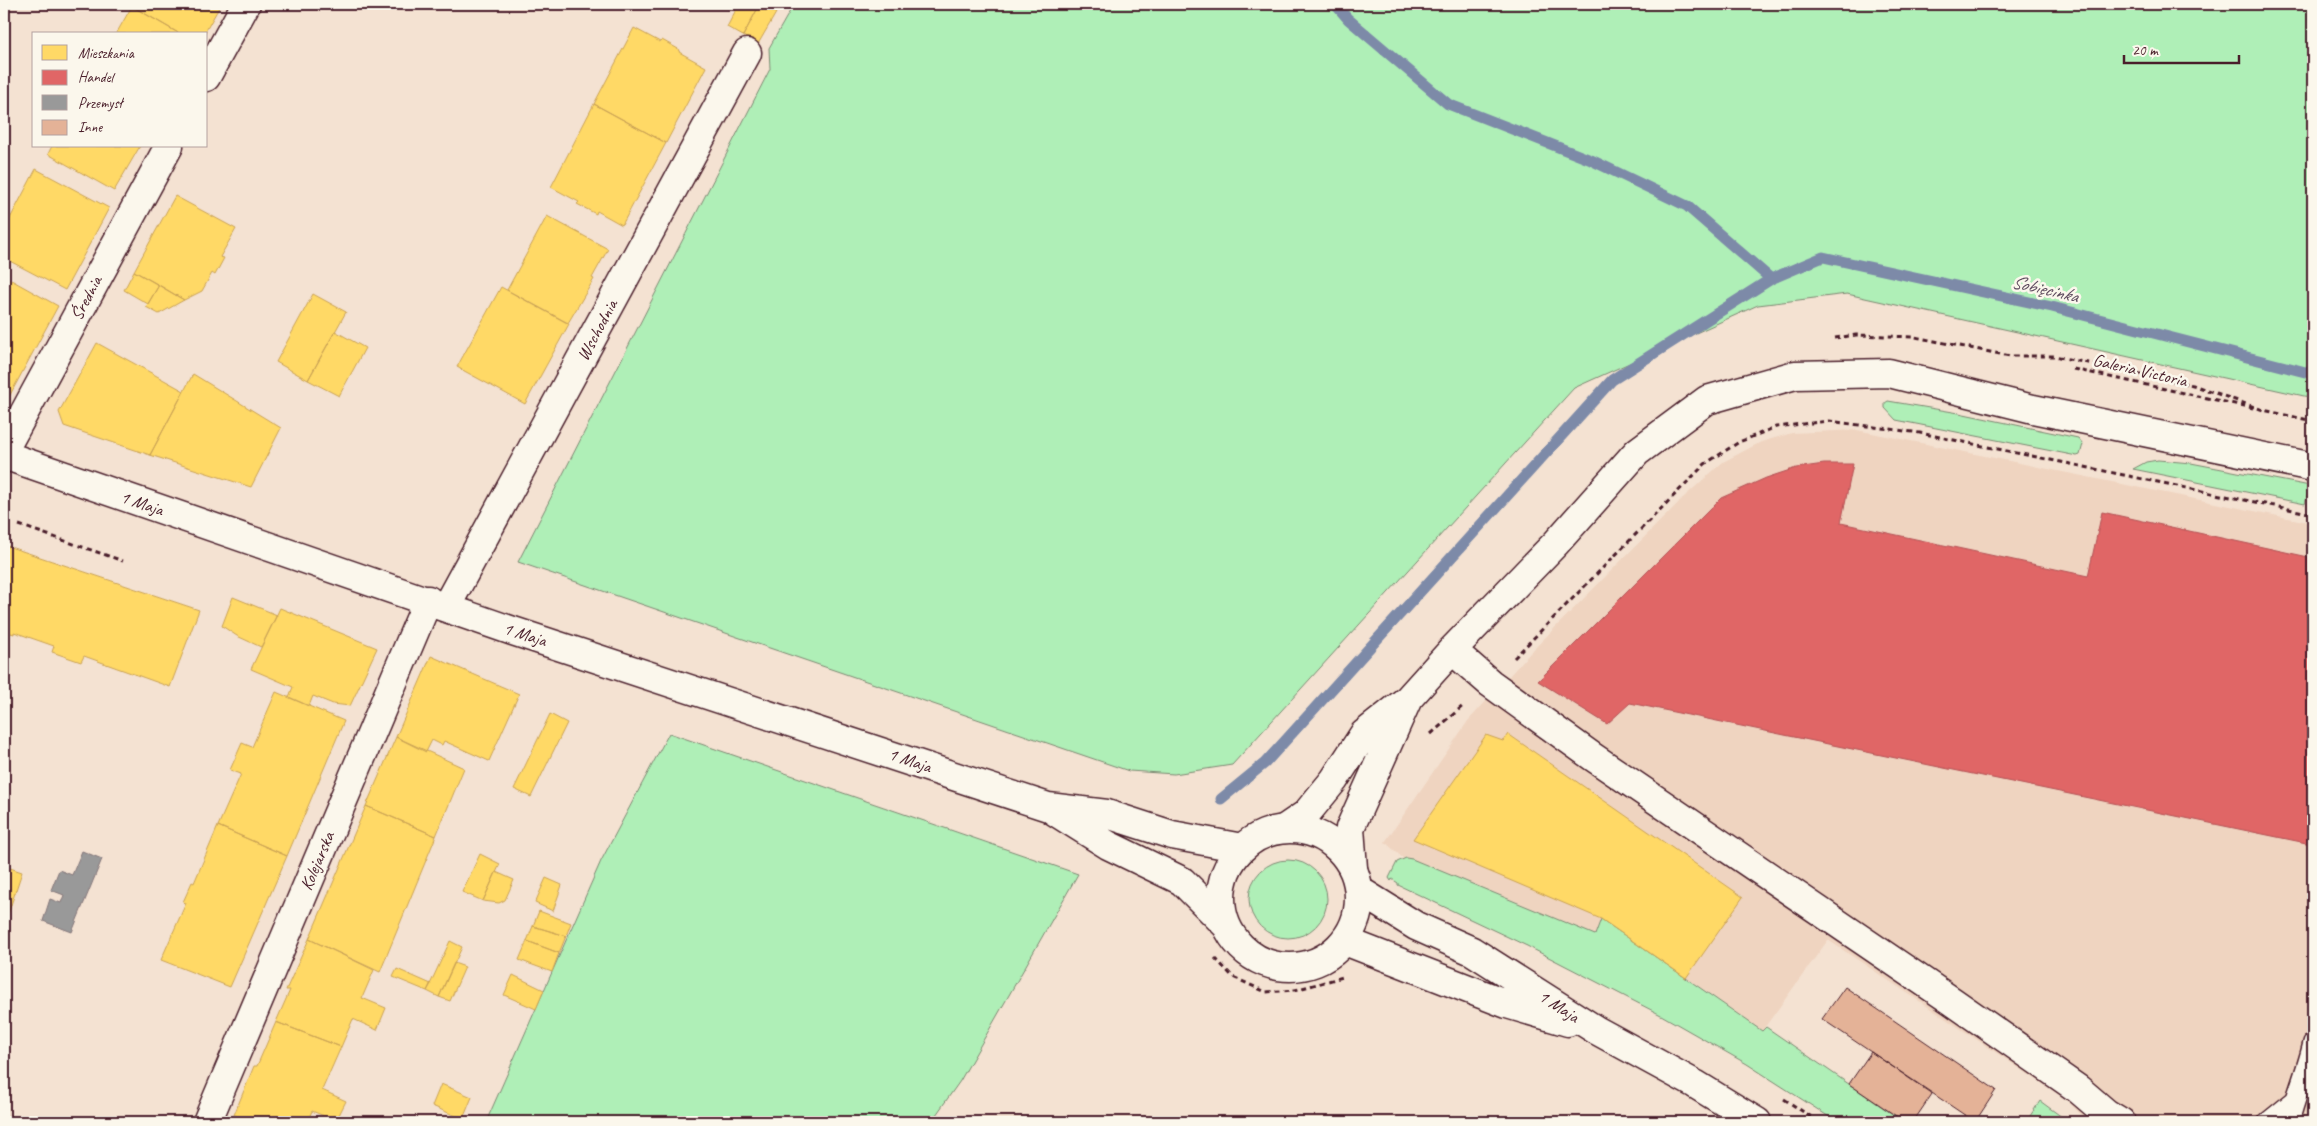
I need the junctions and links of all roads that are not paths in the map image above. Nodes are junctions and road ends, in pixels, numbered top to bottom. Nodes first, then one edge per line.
1 (246, 4) edge
2 (747, 53) dead end
3 (208, 73) edge
4 (167, 148) edge
5 (4, 450) edge
6 (4, 456) edge
7 (2313, 467) edge
8 (437, 604) junction
9 (1452, 650) junction
10 (1407, 700) junction
11 (1048, 807) junction
12 (1284, 829) junction
13 (1242, 848) junction
14 (1356, 879) junction
15 (1226, 926) junction
16 (1346, 941) junction
17 (1596, 1030) junction
18 (2313, 1043) edge
19 (2294, 1101) junction
20 (2113, 1119) edge
21 (207, 1122) edge
22 (1757, 1122) edge
23 (2268, 1122) edge
24 (2289, 1122) edge

1 - 3 street
2 - 8 street, Wschodnia
4 - 5 street, Średnia
6 - 8 street, 1 Maja
7 - 9 street
8 - 11 street, 1 Maja
8 - 21 street, Kolejarska
9 - 10 street
9 - 20 street
10 - 12 street
10 - 14 street
11 - 13 street, 1 Maja
11 - 15 street, 1 Maja
12 - 13 street
12 - 14 street
13 - 15 street
14 - 16 street
14 - 17 street, 1 Maja
15 - 16 street
16 - 17 street
17 - 22 street, 1 Maja
18 - 19 lane
19 - 23 lane
19 - 24 lane

